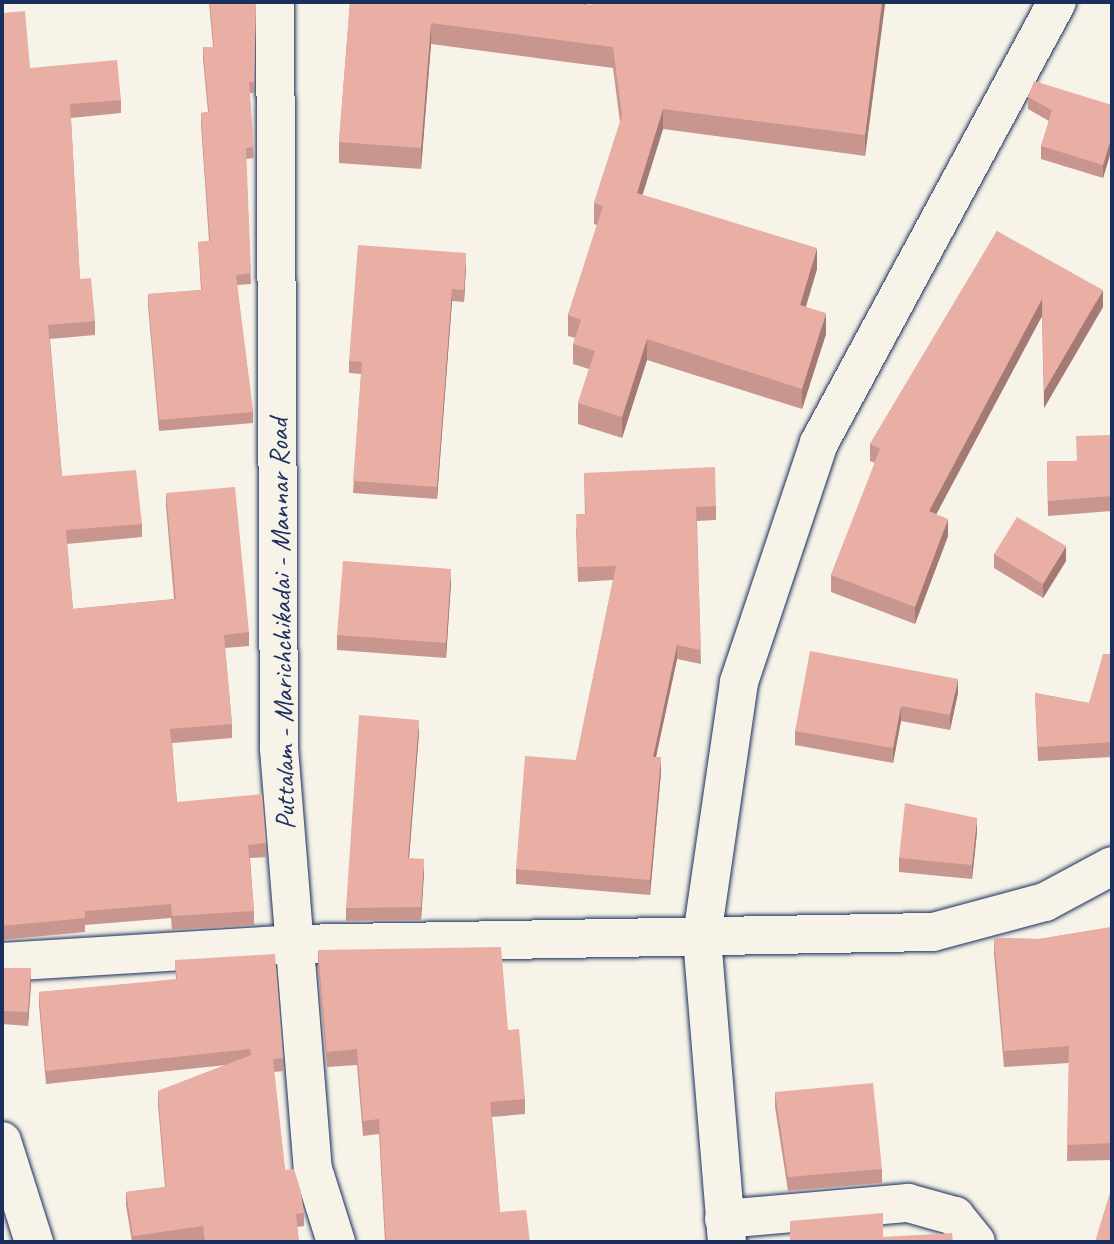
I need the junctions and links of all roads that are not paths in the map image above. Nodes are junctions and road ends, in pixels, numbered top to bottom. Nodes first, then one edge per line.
1 (275, 2) edge
2 (1057, 2) edge
3 (1112, 866) edge
4 (702, 936) junction
5 (294, 944) junction
6 (2, 962) edge
7 (2, 1141) edge
8 (726, 1231) edge
9 (34, 1242) edge
10 (336, 1242) edge
11 (976, 1242) edge

1 - 5 street, Puttalam - Marichchikadai - Mannar Road
2 - 4 street
3 - 4 street
4 - 5 street
4 - 8 street
5 - 6 street
5 - 10 street, Puttalam - Marichchikadai - Mannar Road
7 - 9 street
8 - 11 street

